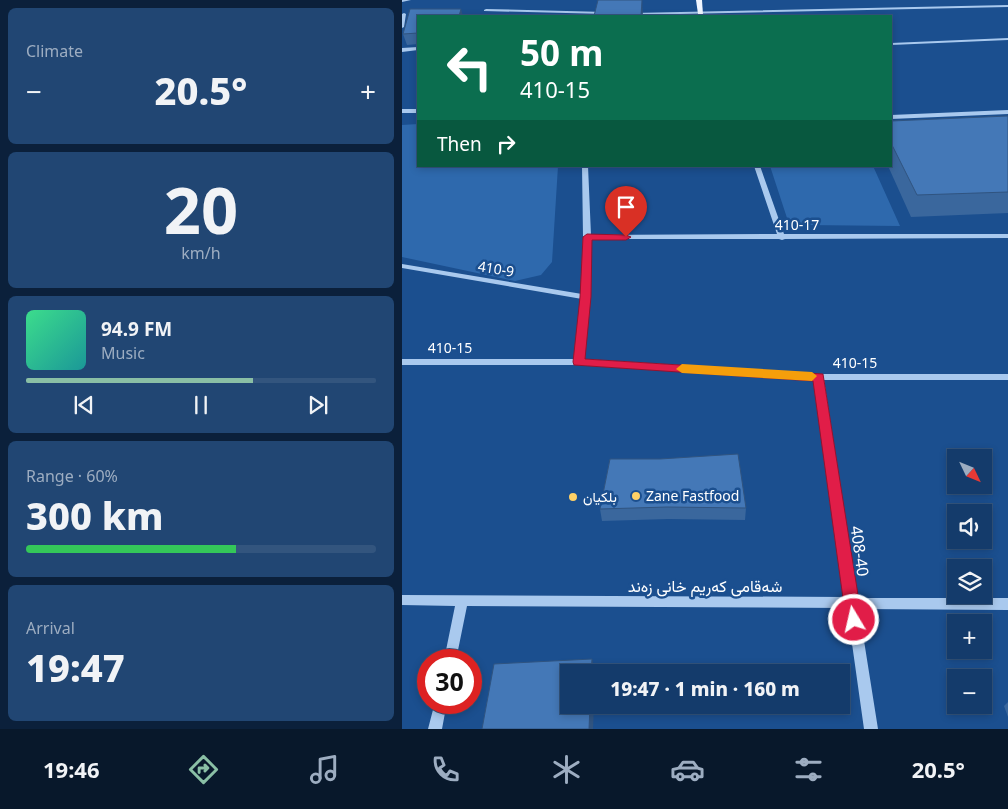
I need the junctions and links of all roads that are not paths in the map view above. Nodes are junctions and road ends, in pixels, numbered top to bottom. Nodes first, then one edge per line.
1 (408, 0) edge
2 (699, 0) edge
3 (402, 1) edge
4 (1008, 6) edge
5 (486, 10) dead end
6 (404, 14) dead end
7 (612, 14) edge
8 (622, 14) edge
9 (701, 14) junction
10 (592, 15) edge
11 (402, 27) edge
12 (1008, 38) edge
13 (892, 44) edge
14 (417, 49) edge
15 (402, 50) edge
16 (402, 111) edge
17 (417, 111) edge
18 (1008, 112) edge
19 (892, 117) edge
20 (585, 167) edge
21 (757, 167) edge
22 (1008, 236) edge
23 (587, 237) junction
24 (782, 238) junction
25 (402, 266) edge
26 (586, 297) junction
27 (402, 362) edge
28 (578, 362) junction
29 (1008, 376) edge
30 (819, 377) junction
31 (402, 600) edge
32 (462, 602) junction
33 (851, 602) junction
34 (1008, 604) edge
35 (452, 649) edge
36 (438, 714) edge
37 (435, 729) edge
38 (871, 729) edge

1 - 3 street
2 - 9 main road
4 - 9 street
5 - 10 street
6 - 11 street
7 - 10 street
8 - 9 street
12 - 13 street
14 - 15 street
16 - 17 street
18 - 19 street
20 - 23 street
21 - 24 street
22 - 24 street, 410-17
23 - 24 street, 410-17
23 - 26 street
25 - 26 street, 410-9
26 - 28 street
27 - 28 street, 410-15
28 - 30 street, 410-15
29 - 30 street, 410-15
30 - 33 street, 408-40
31 - 32 street, شەقامی کەریم خانی زەند
32 - 33 street, شەقامی کەریم خانی زەند
32 - 35 street
33 - 34 street, شەقامی کەریم خانی زەند
33 - 38 street, 408-40
36 - 37 street

